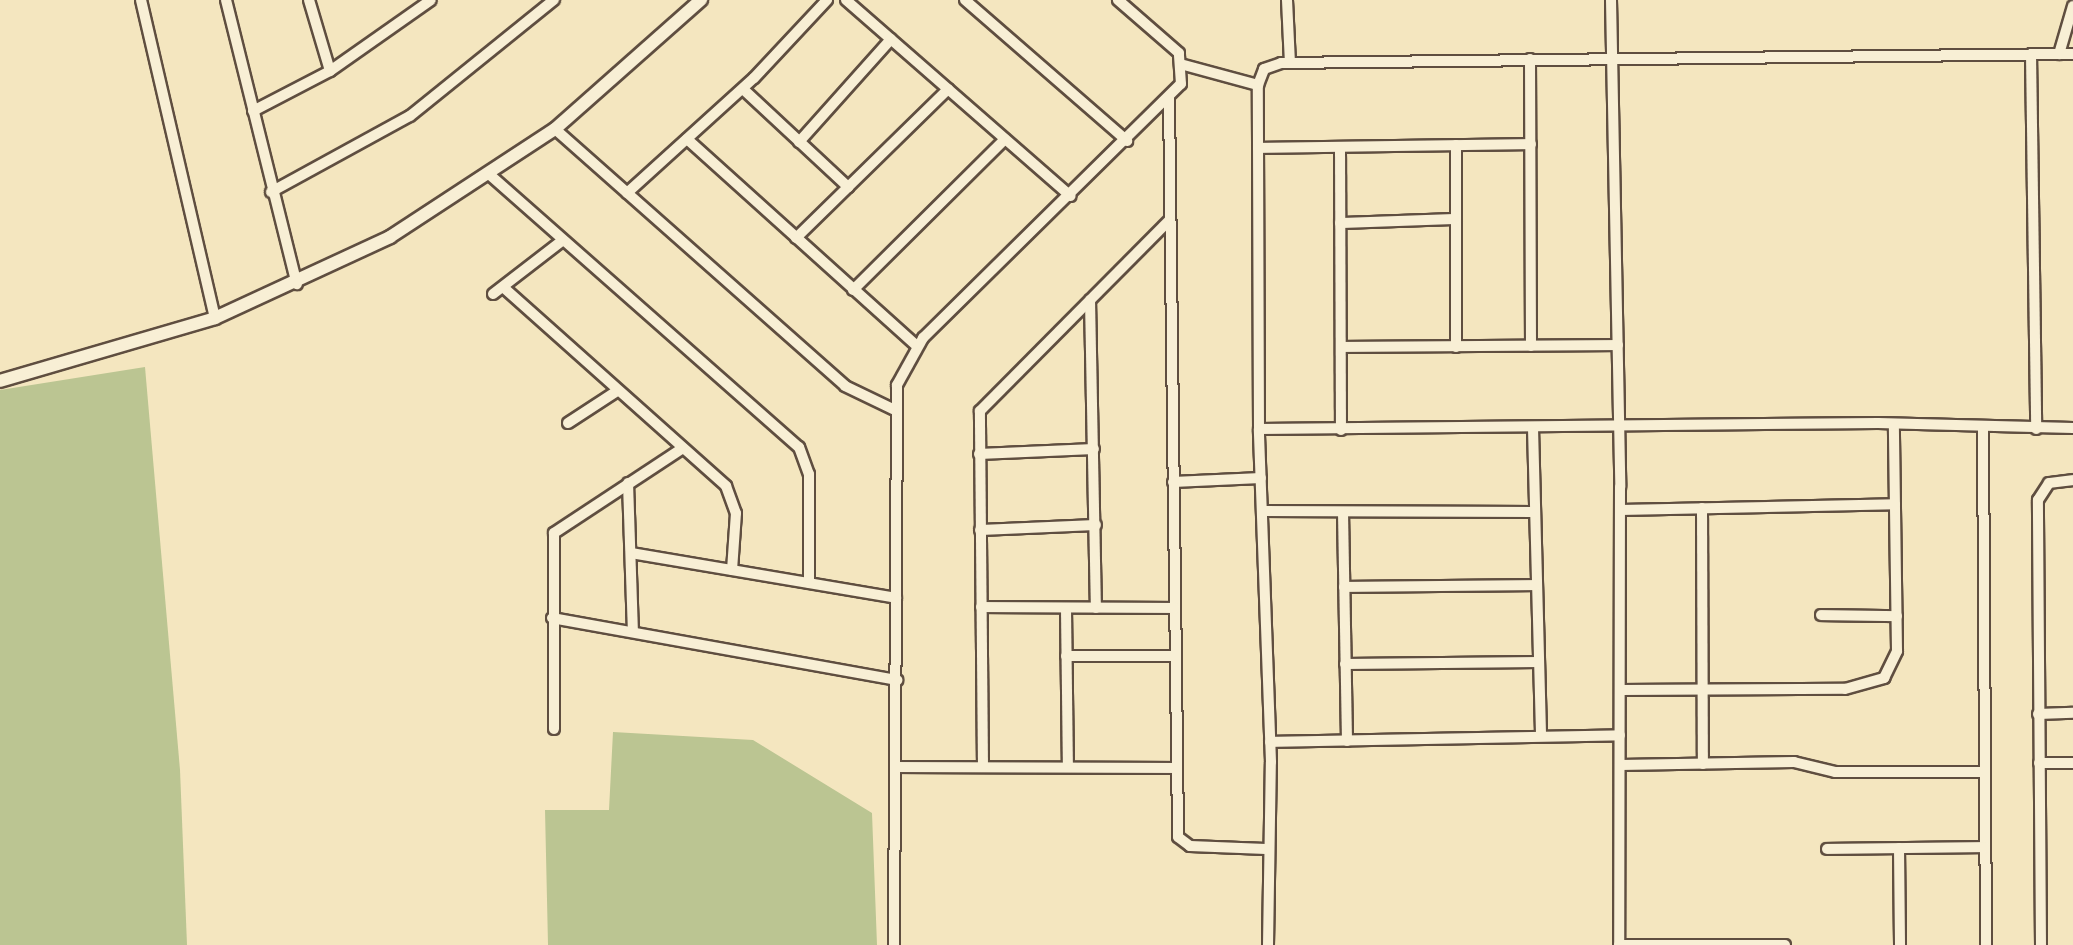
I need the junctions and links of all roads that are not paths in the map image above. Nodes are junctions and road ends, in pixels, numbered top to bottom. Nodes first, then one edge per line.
1 (141, 0) edge
2 (226, 0) edge
3 (309, 0) edge
4 (431, 0) edge
5 (554, 0) edge
6 (701, 0) edge
7 (827, 0) edge
8 (846, 0) edge
9 (965, 0) edge
10 (1118, 0) edge
11 (1287, 0) edge
12 (1611, 0) edge
13 (2073, 6) edge
14 (891, 39) junction
15 (2031, 54) junction
16 (2059, 54) junction
17 (2073, 54) edge
18 (1613, 57) junction
19 (1530, 59) junction
20 (1290, 62) junction
21 (1184, 65) junction
22 (330, 71) junction
23 (1258, 85) junction
24 (743, 89) junction
25 (948, 89) junction
26 (1169, 97) junction
27 (253, 111) junction
28 (555, 129) junction
29 (687, 139) junction
30 (1006, 139) junction
31 (1127, 141) junction
32 (799, 142) junction
33 (1531, 144) junction
34 (1456, 145) junction
35 (1340, 147) junction
36 (1258, 148) junction
37 (490, 174) junction
38 (848, 187) junction
39 (271, 192) junction
40 (627, 193) junction
41 (1070, 196) junction
42 (1456, 219) junction
43 (1170, 220) junction
44 (1340, 223) junction
45 (796, 238) junction
46 (563, 240) junction
47 (297, 284) junction
48 (503, 287) junction
49 (853, 290) junction
50 (493, 294) dead end
51 (1090, 300) junction
52 (215, 318) junction
53 (1618, 345) junction
54 (917, 346) junction
55 (1456, 346) junction
56 (1531, 346) junction
57 (1341, 347) junction
58 (0, 381) edge
59 (617, 391) junction
60 (893, 409) junction
61 (568, 423) dead end
62 (1894, 424) junction
63 (1618, 426) junction
64 (1983, 427) junction
65 (1533, 428) junction
66 (2073, 428) edge
67 (1259, 429) junction
68 (2036, 429) junction
69 (1341, 430) junction
70 (683, 447) junction
71 (1094, 449) junction
72 (979, 454) junction
73 (1261, 478) junction
74 (2073, 480) edge
75 (1173, 482) junction
76 (628, 483) junction
77 (1895, 504) junction
78 (1702, 508) junction
79 (1262, 510) junction
80 (1620, 510) junction
81 (1343, 512) junction
82 (1535, 512) junction
83 (1096, 525) junction
84 (980, 530) junction
85 (631, 553) junction
86 (732, 570) junction
87 (809, 583) junction
88 (1537, 585) junction
89 (1344, 587) junction
90 (896, 598) junction
91 (981, 607) junction
92 (1096, 608) junction
93 (1174, 608) junction
94 (1066, 610) junction
95 (1821, 615) dead end
96 (1898, 617) junction
97 (552, 618) junction
98 (633, 632) junction
99 (1066, 656) junction
100 (1175, 656) junction
101 (1539, 662) junction
102 (1345, 664) junction
103 (897, 680) junction
104 (1620, 690) junction
105 (1705, 690) junction
106 (2073, 713) edge
107 (2038, 714) junction
108 (554, 729) dead end
109 (1620, 735) junction
110 (1541, 736) junction
111 (1347, 741) junction
112 (1270, 742) junction
113 (2073, 762) edge
114 (1703, 764) junction
115 (2039, 764) junction
116 (1620, 765) junction
117 (898, 766) junction
118 (983, 766) junction
119 (1068, 767) junction
120 (1176, 768) junction
121 (1985, 772) junction
122 (1985, 847) junction
123 (1899, 848) junction
124 (1266, 849) junction
125 (1827, 849) dead end
126 (1708, 944) edge
127 (894, 945) edge
128 (1268, 945) edge
129 (1619, 945) edge
130 (1785, 945) edge
131 (1900, 945) edge
132 (1986, 945) edge
133 (2041, 945) edge

1 - 52 street
2 - 27 street
3 - 22 street
4 - 22 street
5 - 39 street
6 - 28 street
7 - 24 street
8 - 14 street
9 - 31 street
10 - 21 street
11 - 20 street
12 - 18 street
13 - 16 street
14 - 25 street
14 - 32 street
15 - 16 street
15 - 18 street
15 - 68 street
16 - 17 street
18 - 19 street
18 - 53 street
19 - 20 street
19 - 33 street
20 - 23 street
21 - 23 street
21 - 26 street
22 - 27 street
23 - 36 street
24 - 29 street
24 - 32 street
25 - 30 street
25 - 38 street
26 - 31 street
26 - 43 street
27 - 39 street
28 - 37 street
28 - 40 street
29 - 40 street
29 - 45 street
30 - 41 street
30 - 49 street
31 - 41 street
32 - 38 street
33 - 34 street
33 - 56 street
34 - 35 street
34 - 42 street
35 - 36 street
35 - 44 street
36 - 67 street
37 - 46 street
37 - 47 street
38 - 45 street
39 - 47 street
40 - 60 street
41 - 54 street
42 - 44 street
42 - 55 street
43 - 51 street
43 - 75 street
44 - 57 street
45 - 49 street
46 - 48 street
46 - 87 street
47 - 52 street
48 - 50 street
48 - 59 street
49 - 54 street
51 - 71 street
51 - 72 street
52 - 58 street
53 - 56 street
53 - 63 street
54 - 60 street
55 - 56 street
55 - 57 street
57 - 69 street
59 - 61 street
59 - 70 street
60 - 90 street
62 - 63 street
62 - 64 street
62 - 77 street
63 - 65 street
63 - 80 street
64 - 68 street
64 - 121 street
65 - 69 street
65 - 82 street
66 - 68 street
67 - 69 street
67 - 73 street
70 - 76 street
70 - 86 street
71 - 72 street
71 - 83 street
72 - 84 street
73 - 75 street
73 - 79 street
74 - 107 street
75 - 93 street
76 - 85 street
76 - 97 street
77 - 78 street
77 - 96 street
78 - 80 street
78 - 105 street
79 - 81 street
79 - 112 street
80 - 104 street
81 - 82 street
81 - 89 street
82 - 88 street
83 - 84 street
83 - 92 street
84 - 91 street
85 - 86 street
85 - 98 street
86 - 87 street
87 - 90 street
88 - 89 street
88 - 101 street
89 - 102 street
90 - 103 street
91 - 94 street
91 - 118 street
92 - 93 street
92 - 94 street
93 - 100 street
94 - 99 street
95 - 96 street
96 - 105 street
97 - 98 street
97 - 108 street
98 - 103 street
99 - 100 street
99 - 119 street
100 - 120 street
101 - 102 street
101 - 110 street
102 - 111 street
103 - 117 street
104 - 105 street
104 - 109 street
105 - 114 street
106 - 107 street
107 - 115 street
109 - 110 street
109 - 116 street
110 - 111 street
111 - 112 street
112 - 124 street
113 - 115 street
114 - 116 street
114 - 121 street
115 - 133 street
116 - 129 street
117 - 118 street
117 - 127 street
118 - 119 street
119 - 120 street
120 - 124 street
121 - 122 street
122 - 123 street
122 - 132 street
123 - 125 street
123 - 131 street
124 - 128 street
126 - 129 street
126 - 130 street

